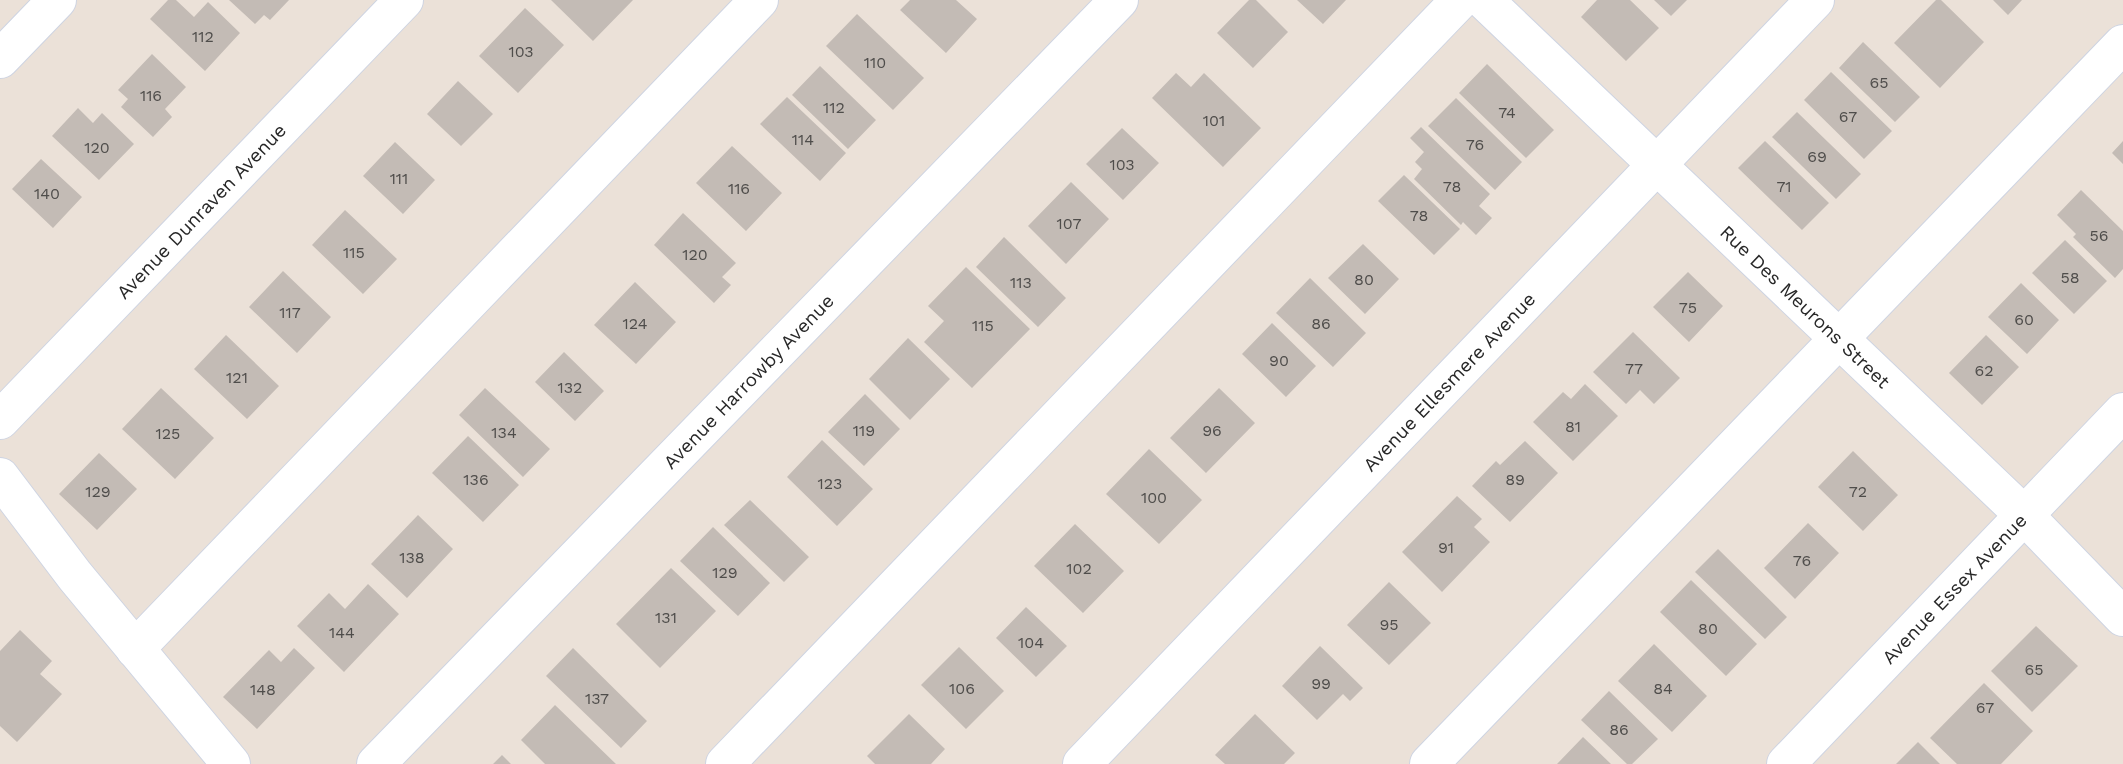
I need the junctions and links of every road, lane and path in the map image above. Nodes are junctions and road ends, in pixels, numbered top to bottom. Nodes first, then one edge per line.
1 (57, 0) edge
2 (404, 0) edge
3 (759, 0) edge
4 (1119, 0) edge
5 (1460, 0) edge
6 (1484, 0) edge
7 (1815, 0) edge
8 (2123, 44) edge
9 (0, 59) edge
10 (1657, 164) junction
11 (1839, 338) junction
12 (2123, 412) edge
13 (0, 420) edge
14 (0, 477) edge
15 (2024, 515) junction
16 (2123, 617) edge
17 (135, 649) junction
18 (231, 764) edge
19 (376, 764) edge
20 (725, 764) edge
21 (1082, 764) edge
22 (1429, 764) edge
23 (1786, 764) edge

1 - 9 street
2 - 13 street, Avenue Dunraven Avenue
3 - 17 street
4 - 19 street, Avenue Harrowby Avenue
5 - 20 street
6 - 10 street, Rue Des Meurons Street
7 - 10 street, Avenue Ellesmere Avenue
8 - 11 street
10 - 11 street, Rue Des Meurons Street
10 - 21 street, Avenue Ellesmere Avenue
11 - 15 street, Rue Des Meurons Street
11 - 22 street
12 - 15 street, Avenue Essex Avenue
14 - 17 street
15 - 16 street, Rue Des Meurons Street
15 - 23 street, Avenue Essex Avenue
17 - 18 street

